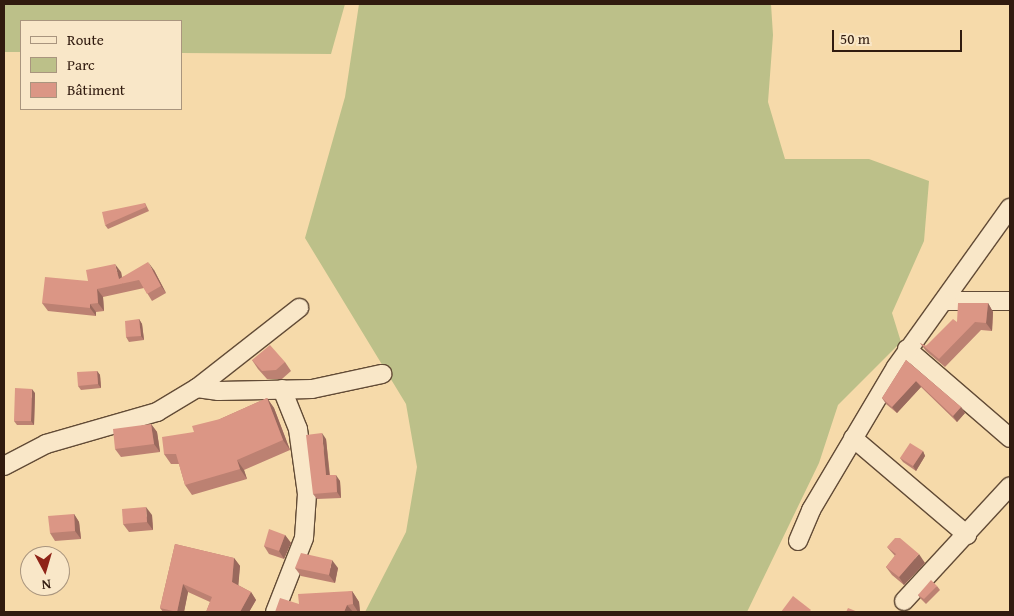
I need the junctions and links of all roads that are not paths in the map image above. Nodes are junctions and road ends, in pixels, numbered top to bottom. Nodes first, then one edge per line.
1 (1010, 208) edge
2 (944, 301) junction
3 (1010, 302) edge
4 (299, 308) dead end
5 (908, 350) junction
6 (382, 374) dead end
7 (197, 388) junction
8 (282, 389) junction
9 (853, 438) junction
10 (1010, 438) edge
11 (4, 466) edge
12 (1010, 486) edge
13 (967, 535) junction
14 (798, 540) dead end
15 (904, 601) dead end
16 (275, 612) edge

1 - 2 street
2 - 3 street
2 - 5 street
4 - 7 street
5 - 9 street
5 - 10 street
6 - 8 street
7 - 8 street
7 - 11 street
8 - 16 street
9 - 13 street
9 - 14 street
12 - 13 street
13 - 15 street

